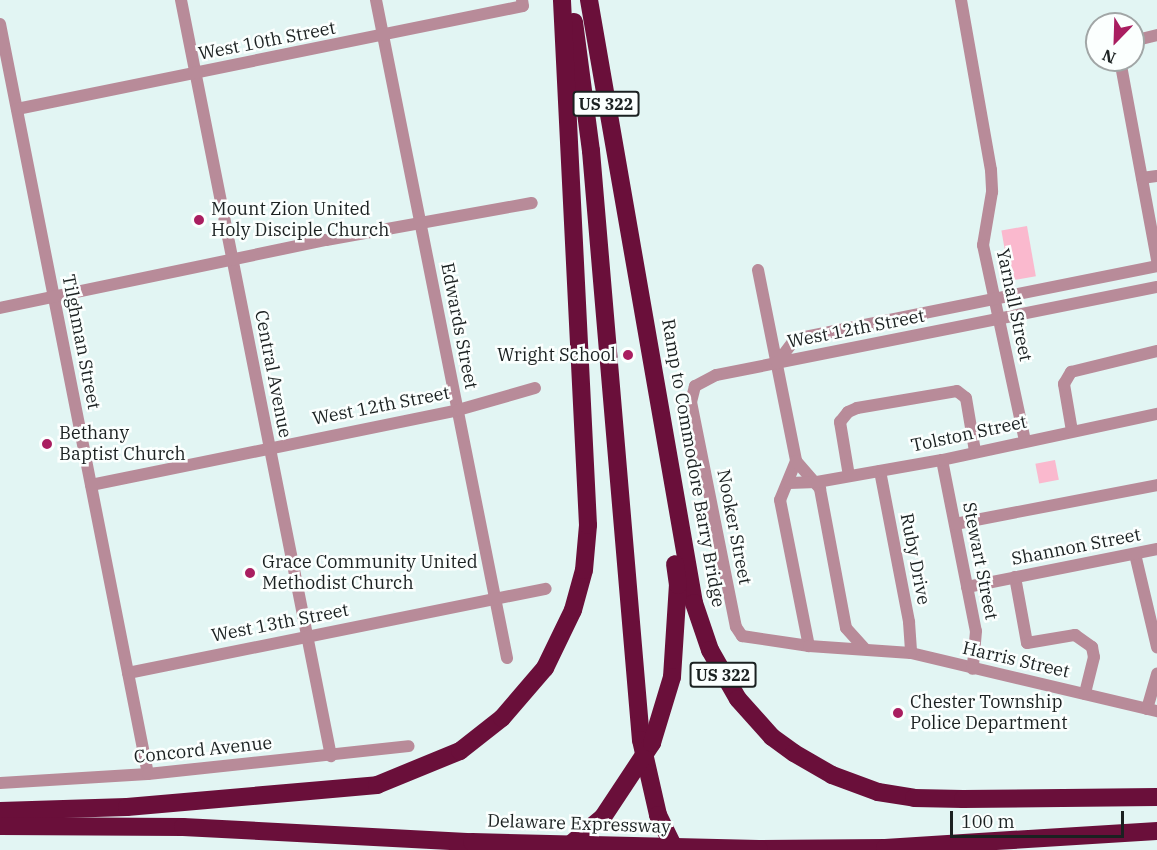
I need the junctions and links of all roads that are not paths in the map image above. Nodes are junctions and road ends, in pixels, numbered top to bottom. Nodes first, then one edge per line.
1 (181, 0) edge
2 (376, 0) edge
3 (562, 0) edge
4 (570, 0) edge
5 (589, 0) edge
6 (961, 0) edge
7 (523, 3) edge
8 (0, 24) edge
9 (383, 36) junction
10 (1122, 72) edge
11 (196, 74) junction
12 (17, 109) junction
13 (1157, 176) edge
14 (1142, 178) junction
15 (532, 202) dead end
16 (624, 209) junction
17 (420, 223) junction
18 (232, 260) junction
19 (1157, 260) edge
20 (1157, 266) edge
21 (758, 270) dead end
22 (1157, 287) edge
23 (54, 298) junction
24 (994, 300) junction
25 (0, 308) edge
26 (999, 319) junction
27 (1157, 351) edge
28 (777, 363) junction
29 (535, 388) dead end
30 (458, 410) junction
31 (1157, 414) edge
32 (1072, 431) junction
33 (1025, 441) junction
34 (270, 447) junction
35 (975, 451) junction
36 (942, 460) junction
37 (796, 461) junction
38 (880, 471) junction
39 (849, 476) junction
40 (817, 482) junction
41 (789, 483) junction
42 (91, 484) junction
43 (1157, 485) edge
44 (955, 524) junction
45 (1157, 549) edge
46 (1135, 554) junction
47 (1015, 577) junction
48 (967, 587) junction
49 (546, 589) dead end
50 (495, 598) junction
51 (1152, 604) edge
52 (846, 628) junction
53 (307, 637) junction
54 (809, 646) junction
55 (1157, 647) edge
56 (836, 649) junction
57 (865, 649) junction
58 (910, 653) junction
59 (507, 658) dead end
60 (973, 669) junction
61 (129, 673) junction
62 (1157, 673) edge
63 (1085, 694) junction
64 (1152, 710) edge
65 (409, 746) dead end
66 (331, 756) junction
67 (148, 774) junction
68 (0, 783) edge
69 (1157, 797) edge
70 (0, 811) edge
71 (0, 826) edge
72 (1157, 831) edge
73 (759, 849) edge
74 (563, 850) edge
75 (675, 850) edge

1 - 11 street, Central Avenue
2 - 9 street, Edwards Street
3 - 70 highway
4 - 75 highway, US 322
5 - 16 highway, US 322
6 - 24 street, Yarnall Street
7 - 9 street, West 10th Street
8 - 12 street, Tilghman Street
9 - 11 street, West 10th Street
9 - 17 street, Edwards Street
10 - 14 street
11 - 12 street, West 10th Street
11 - 18 street, Central Avenue
12 - 23 street, Tilghman Street
13 - 14 street
14 - 19 street
15 - 17 street
16 - 69 highway, Ramp to Commodore Barry Bridge / US 322
16 - 74 highway, bridge
17 - 18 street
17 - 30 street, Edwards Street
18 - 23 street
18 - 34 street, Central Avenue
20 - 24 street, West 12th Street
21 - 28 street
22 - 26 street, West 12th Street
23 - 25 street
23 - 42 street, Tilghman Street
24 - 26 street, Yarnall Street
24 - 28 street, West 12th Street
26 - 28 street, West 12th Street
26 - 33 street, Yarnall Street
27 - 32 street
28 - 37 street
28 - 54 street, Nooker Street
29 - 30 street, West 12th Street
30 - 34 street, West 12th Street
30 - 50 street, Edwards Street
31 - 32 street, Tolston Street
32 - 33 street, Tolston Street
33 - 35 street, Tolston Street
34 - 42 street, West 12th Street
34 - 53 street, Central Avenue
35 - 36 street, Tolston Street
35 - 39 street
36 - 38 street, Tolston Street
36 - 44 street, Stewart Street
37 - 40 street
37 - 41 street
38 - 39 street, Tolston Street
38 - 58 street, Ruby Drive
39 - 40 street, Tolston Street
40 - 41 street, Tolston Street
40 - 52 street
41 - 54 street
42 - 61 street, Tilghman Street
43 - 44 street
44 - 48 street, Stewart Street
45 - 46 street, Shannon Street
46 - 47 street, Shannon Street
46 - 51 street
47 - 48 street, Shannon Street
47 - 63 street
48 - 60 street, Stewart Street
49 - 50 street, West 13th Street
50 - 53 street, West 13th Street
50 - 59 street, Edwards Street
51 - 55 street
52 - 56 street
52 - 57 street
53 - 61 street, West 13th Street
53 - 66 street, Central Avenue
54 - 56 street, Nooker Street
56 - 57 street, Nooker Street
57 - 58 street, Harris Street
58 - 60 street, Harris Street
60 - 63 street, Harris Street
61 - 67 street, Tilghman Street
62 - 64 street
63 - 64 street, Harris Street
65 - 66 street, Concord Avenue
66 - 67 street, Concord Avenue
67 - 68 street, Concord Avenue
71 - 73 highway, Delaware Expressway, bridge
72 - 73 highway, Delaware Expressway

